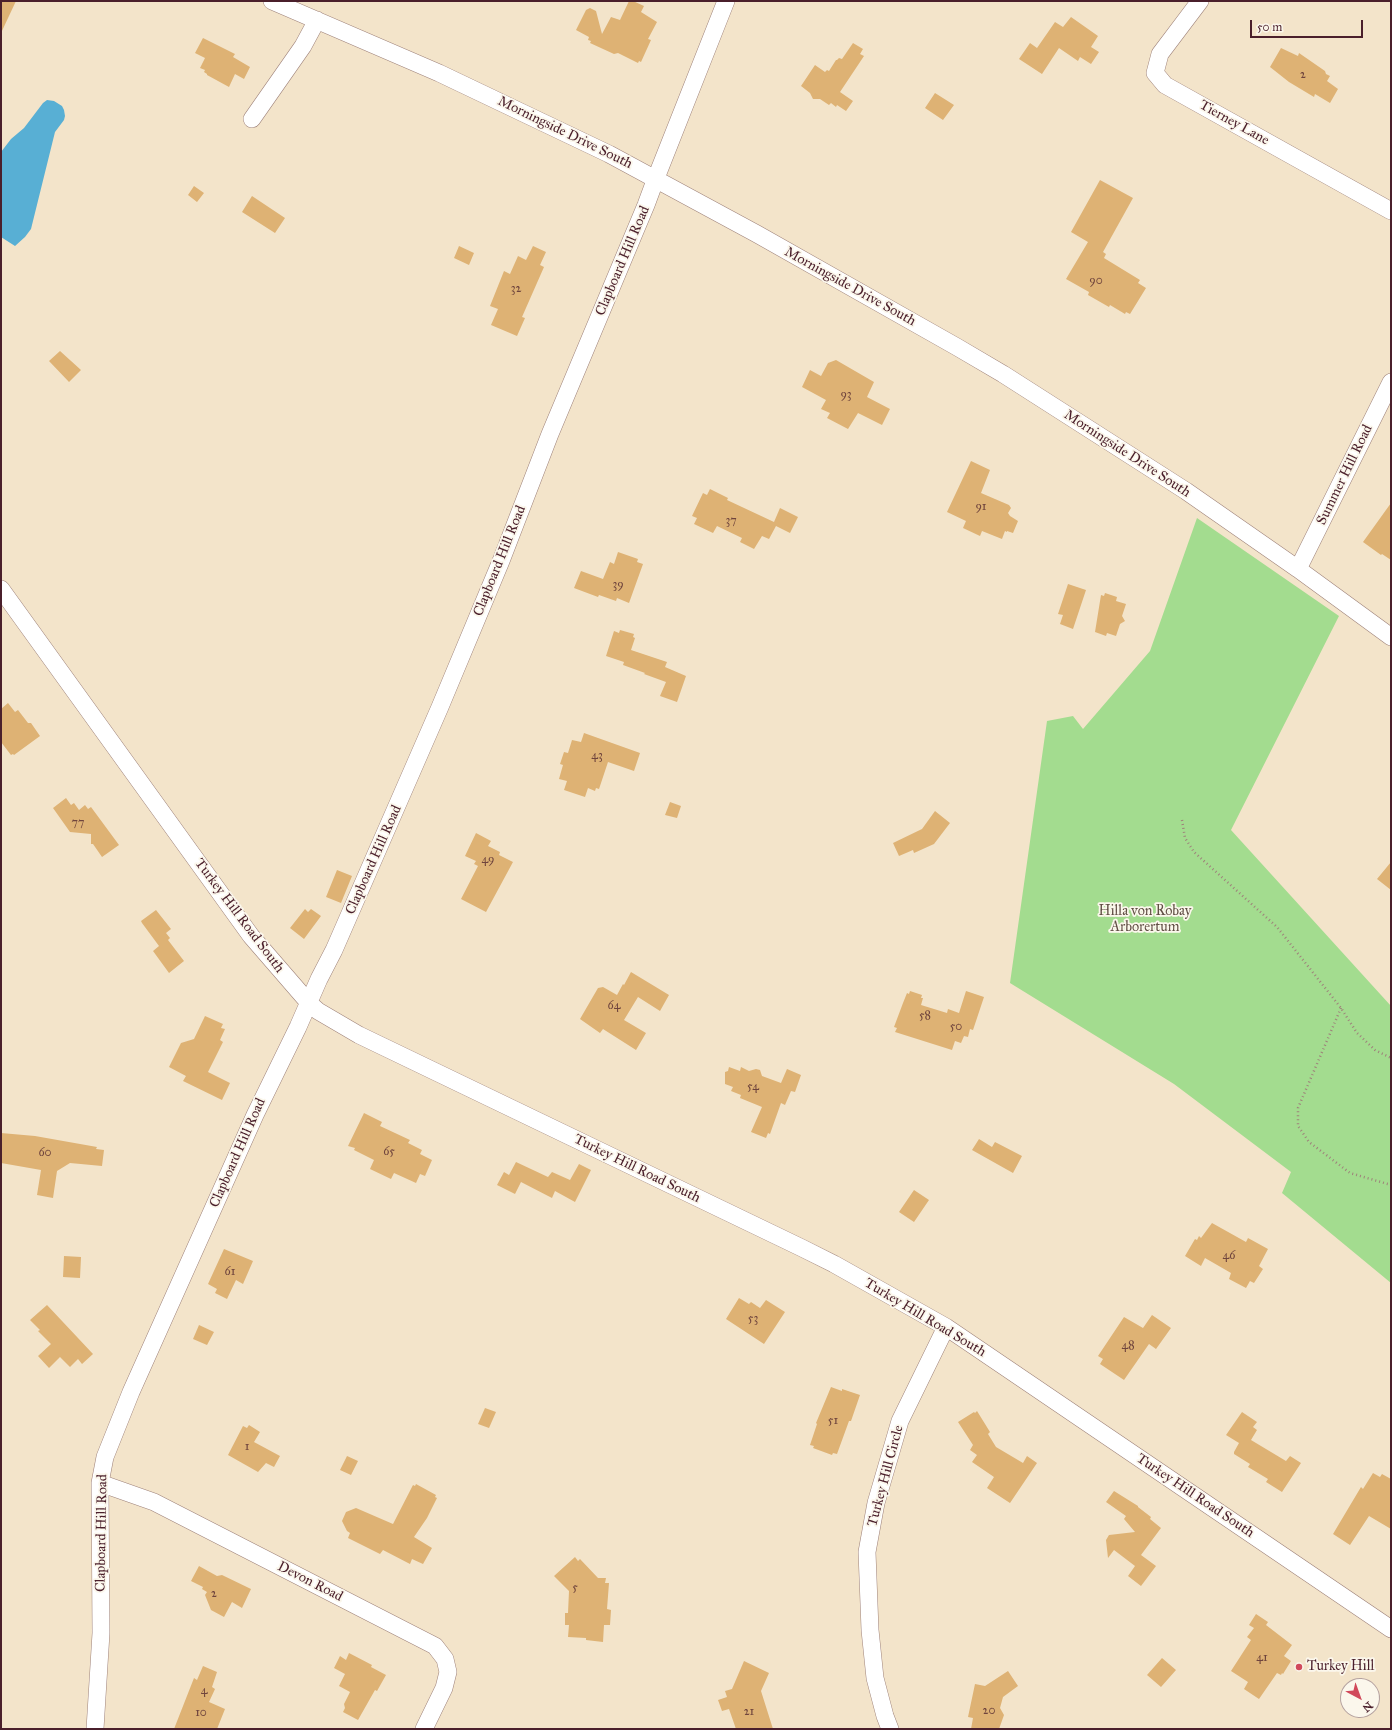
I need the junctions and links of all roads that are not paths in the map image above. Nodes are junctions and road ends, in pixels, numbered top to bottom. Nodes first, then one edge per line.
1 (272, 1) edge
2 (726, 1) edge
3 (1200, 1) edge
4 (317, 20) junction
5 (252, 119) dead end
6 (656, 178) junction
7 (1391, 211) edge
8 (1391, 382) edge
9 (1298, 568) junction
10 (1, 589) edge
11 (1391, 637) edge
12 (309, 1003) junction
13 (946, 1327) junction
14 (100, 1483) junction
15 (1391, 1629) edge
16 (95, 1729) edge
17 (424, 1729) edge
18 (890, 1729) edge

1 - 4 street, Morningside Drive South
2 - 6 street, Clapboard Hill Road
3 - 7 street, Tierney Lane
4 - 5 street
4 - 6 street, Morningside Drive South
6 - 9 street, Morningside Drive South
6 - 12 street, Clapboard Hill Road
8 - 9 street, Summer Hill Road
9 - 11 street, Morningside Drive South
10 - 12 street, Turkey Hill Road South
12 - 13 street, Turkey Hill Road South
12 - 14 street, Clapboard Hill Road
13 - 15 street, Turkey Hill Road South
13 - 18 street, Turkey Hill Circle
14 - 16 street, Clapboard Hill Road
14 - 17 street, Devon Road

